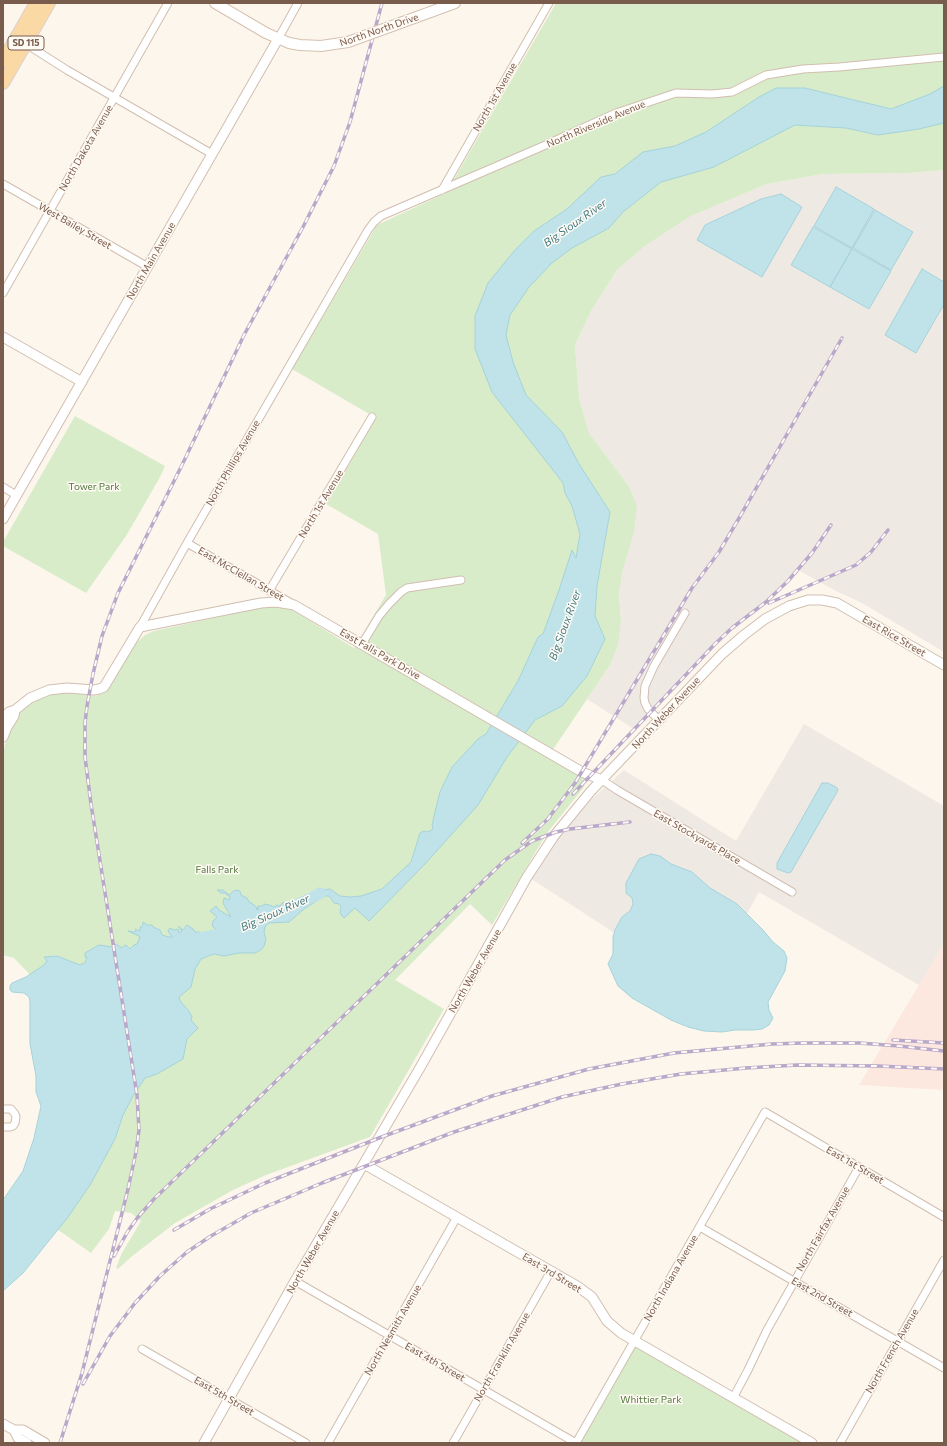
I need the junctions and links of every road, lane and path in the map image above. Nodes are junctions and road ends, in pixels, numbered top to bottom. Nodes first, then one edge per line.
1 (36, 3) edge
2 (49, 3) edge
3 (168, 3) edge
4 (215, 3) edge
5 (298, 3) edge
6 (451, 4) edge
7 (547, 4) edge
8 (278, 39) junction
9 (26, 44) junction
10 (944, 57) edge
11 (3, 61) edge
12 (3, 83) edge
13 (114, 98) junction
14 (212, 154) junction
15 (3, 184) edge
16 (442, 190) junction
17 (50, 211) junction
18 (148, 267) junction
19 (3, 293) edge
20 (3, 337) edge
21 (82, 382) junction
22 (372, 417) dead end
23 (3, 487) edge
24 (16, 495) junction
25 (3, 518) edge
26 (187, 543) junction
27 (461, 580) dead end
28 (269, 591) junction
29 (294, 605) junction
30 (843, 606) joint
31 (685, 613) dead end
32 (140, 627) junction
33 (362, 644) junction
34 (944, 665) edge
35 (15, 710) junction
36 (3, 719) edge
37 (659, 720) junction
38 (3, 737) edge
39 (602, 780) junction
40 (792, 892) dead end
41 (3, 1109) edge
42 (765, 1112) joint
43 (3, 1127) edge
44 (364, 1164) junction
45 (859, 1167) junction
46 (457, 1217) junction
47 (944, 1217) edge
48 (700, 1227) junction
49 (944, 1260) edge
50 (551, 1271) junction
51 (295, 1281) junction
52 (794, 1281) junction
53 (389, 1336) junction
54 (635, 1341) junction
55 (898, 1341) junction
56 (142, 1349) dead end
57 (944, 1368) edge
58 (483, 1390) junction
59 (733, 1398) junction
60 (229, 1399) junction
61 (3, 1424) edge
62 (14, 1430) junction
63 (27, 1443) edge
64 (45, 1443) edge
65 (204, 1443) edge
66 (306, 1443) edge
67 (328, 1443) edge
68 (453, 1443) edge
69 (576, 1443) edge
70 (812, 1443) edge
71 (840, 1443) edge

1 - 11 main road, SD 115
2 - 9 main road, SD 115
3 - 13 street, North Dakota Avenue
4 - 8 main road, North North Drive
5 - 8 street, North Main Avenue
6 - 8 main road, North North Drive, bridge
7 - 16 street, North 1st Avenue
8 - 14 street, North Main Avenue
9 - 12 main road, SD 115
9 - 13 street
10 - 16 street, North Riverside Avenue
13 - 14 street
13 - 17 street, North Dakota Avenue
14 - 18 street, North Main Avenue
15 - 17 street, West Bailey Street
16 - 26 street, North Phillips Avenue
17 - 18 street, West Bailey Street
17 - 19 street, North Dakota Avenue
18 - 21 street, North Main Avenue
20 - 21 street
21 - 24 street, North Main Avenue
22 - 28 street, North 1st Avenue
23 - 24 street
24 - 25 street, North Main Avenue
26 - 28 street, East McClellan Street
26 - 32 street, North Phillips Avenue
27 - 33 street
28 - 29 street, East McClellan Street
29 - 32 street, East Falls Park Drive
29 - 33 street, East Falls Park Drive
30 - 34 street, East Rice Street
30 - 37 street, North Weber Avenue
31 - 37 street
32 - 35 street, North Phillips Avenue
33 - 39 street, East Falls Park Drive
35 - 36 street, North Phillips Avenue
35 - 38 street, North Phillips Avenue
37 - 39 street, North Weber Avenue
39 - 40 street, East Stockyards Place
39 - 44 street, North Weber Avenue
41 - 43 street
42 - 45 street, East 1st Street
42 - 48 street, North Indiana Avenue
44 - 46 street, East 3rd Street
44 - 51 street, North Weber Avenue
45 - 47 street, East 1st Street
45 - 52 street, North Fairfax Avenue
46 - 50 street, East 3rd Street
46 - 53 street, North Nesmith Avenue
48 - 52 street, East 2nd Street
48 - 54 street, North Indiana Avenue
49 - 55 street, North French Avenue
50 - 54 street, East 3rd Street
50 - 58 street, North Franklin Avenue
51 - 53 street, East 4th Street
51 - 60 street, North Weber Avenue
52 - 55 street, East 2nd Street
52 - 59 street, North Fairfax Avenue
53 - 58 street, East 4th Street
53 - 67 street, North Nesmith Avenue
54 - 59 street, East 3rd Street
54 - 69 street, North Indiana Avenue
55 - 57 street, East 2nd Street
55 - 71 street, North French Avenue
56 - 60 street, East 5th Street
58 - 68 street, North Franklin Avenue
58 - 69 street, East 4th Street
59 - 70 street, East 3rd Street
60 - 65 street, North Weber Avenue
60 - 66 street, East 5th Street
61 - 62 street
62 - 63 street
62 - 64 street

